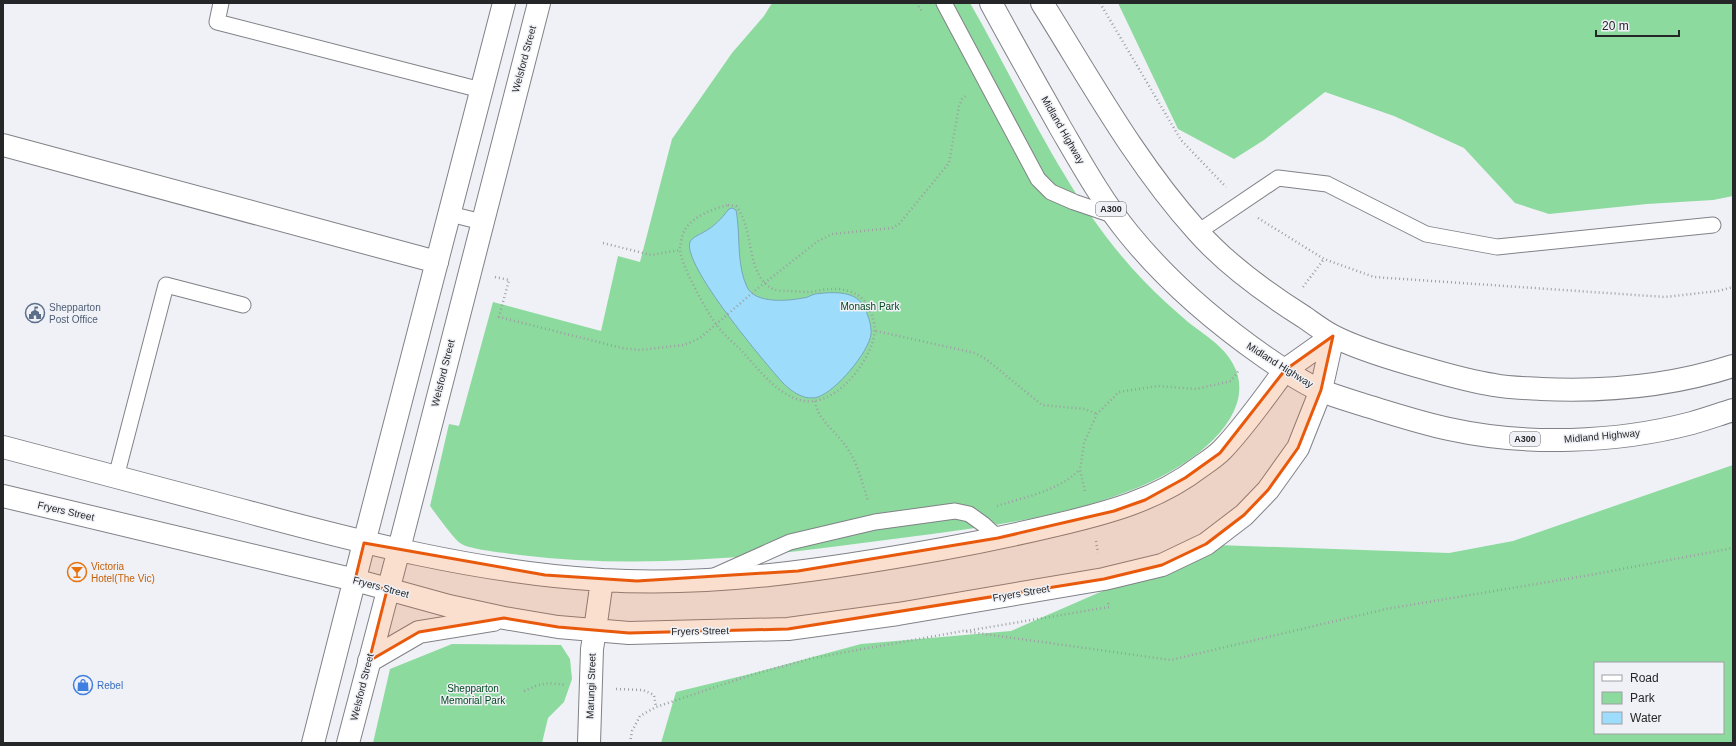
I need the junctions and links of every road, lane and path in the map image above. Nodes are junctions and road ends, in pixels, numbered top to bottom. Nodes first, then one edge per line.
1 (221, 3) edge
2 (504, 3) edge
3 (539, 3) edge
4 (944, 3) edge
5 (991, 3) edge
6 (1042, 3) edge
7 (1100, 3) edge
8 (988, 85) junction
9 (481, 90) junction
10 (1181, 140) dead end
11 (3, 145) edge
12 (450, 214) junction
13 (1115, 216) junction
14 (482, 222) junction
15 (1713, 224) dead end
16 (1198, 232) junction
17 (603, 243) dead end
18 (680, 250) junction
19 (437, 262) junction
20 (470, 270) junction
21 (764, 284) junction
22 (244, 305) dead end
23 (716, 324) junction
24 (876, 331) junction
25 (1333, 336) junction
26 (415, 346) junction
27 (448, 355) junction
28 (1733, 366) edge
29 (1285, 370) junction
30 (1232, 381) dead end
31 (1321, 390) junction
32 (815, 401) junction
33 (1733, 410) edge
34 (1097, 414) junction
35 (3, 447) edge
36 (116, 477) junction
37 (3, 496) edge
38 (970, 515) junction
39 (875, 522) junction
40 (998, 538) junction
41 (364, 543) junction
42 (1733, 548) edge
43 (398, 549) junction
44 (708, 579) junction
45 (355, 580) junction
46 (602, 580) junction
47 (387, 590) junction
48 (504, 618) junction
49 (595, 630) junction
50 (369, 661) junction
51 (313, 743) edge
52 (348, 743) edge
53 (589, 743) edge
54 (630, 743) edge

1 - 9 lane
2 - 9 main road
3 - 14 main road, Welsford Street
4 - 8 lane
5 - 13 main road, Midland Highway / A300
6 - 16 main road
7 - 10 path
8 - 13 lane
8 - 21 path
9 - 12 main road
11 - 19 main road
12 - 14 lane
12 - 19 main road
13 - 29 main road, Midland Highway / A300
14 - 20 main road, Welsford Street
15 - 16 lane
16 - 25 main road
17 - 18 path
18 - 21 path
18 - 23 path
19 - 26 main road
20 - 23 path
20 - 27 main road, Welsford Street
21 - 23 path
21 - 24 path
22 - 36 lane
23 - 32 path
24 - 32 path
24 - 34 path
25 - 28 main road
25 - 29 main road
25 - 31 main road, Fryers Street
26 - 27 main road
26 - 41 main road
27 - 43 main road, Welsford Street
29 - 31 main road, Midland Highway / A300
29 - 40 main road
30 - 34 path
31 - 33 main road, Midland Highway / A300
31 - 49 main road, Fryers Street
32 - 39 path
34 - 38 path
35 - 36 main road
36 - 41 main road
37 - 45 main road, Fryers Street
38 - 39 lane
38 - 40 lane
39 - 44 lane
40 - 44 main road
41 - 43 main road
41 - 45 main road
42 - 54 path
43 - 46 main road
43 - 47 main road, Welsford Street
44 - 46 main road
45 - 47 main road, Fryers Street
45 - 51 main road
46 - 49 main road, Marungi Street
47 - 48 main road, Fryers Street
47 - 50 main road, Welsford Street
48 - 49 main road, Fryers Street
48 - 50 main road
49 - 53 main road, Marungi Street
50 - 52 main road, Welsford Street

